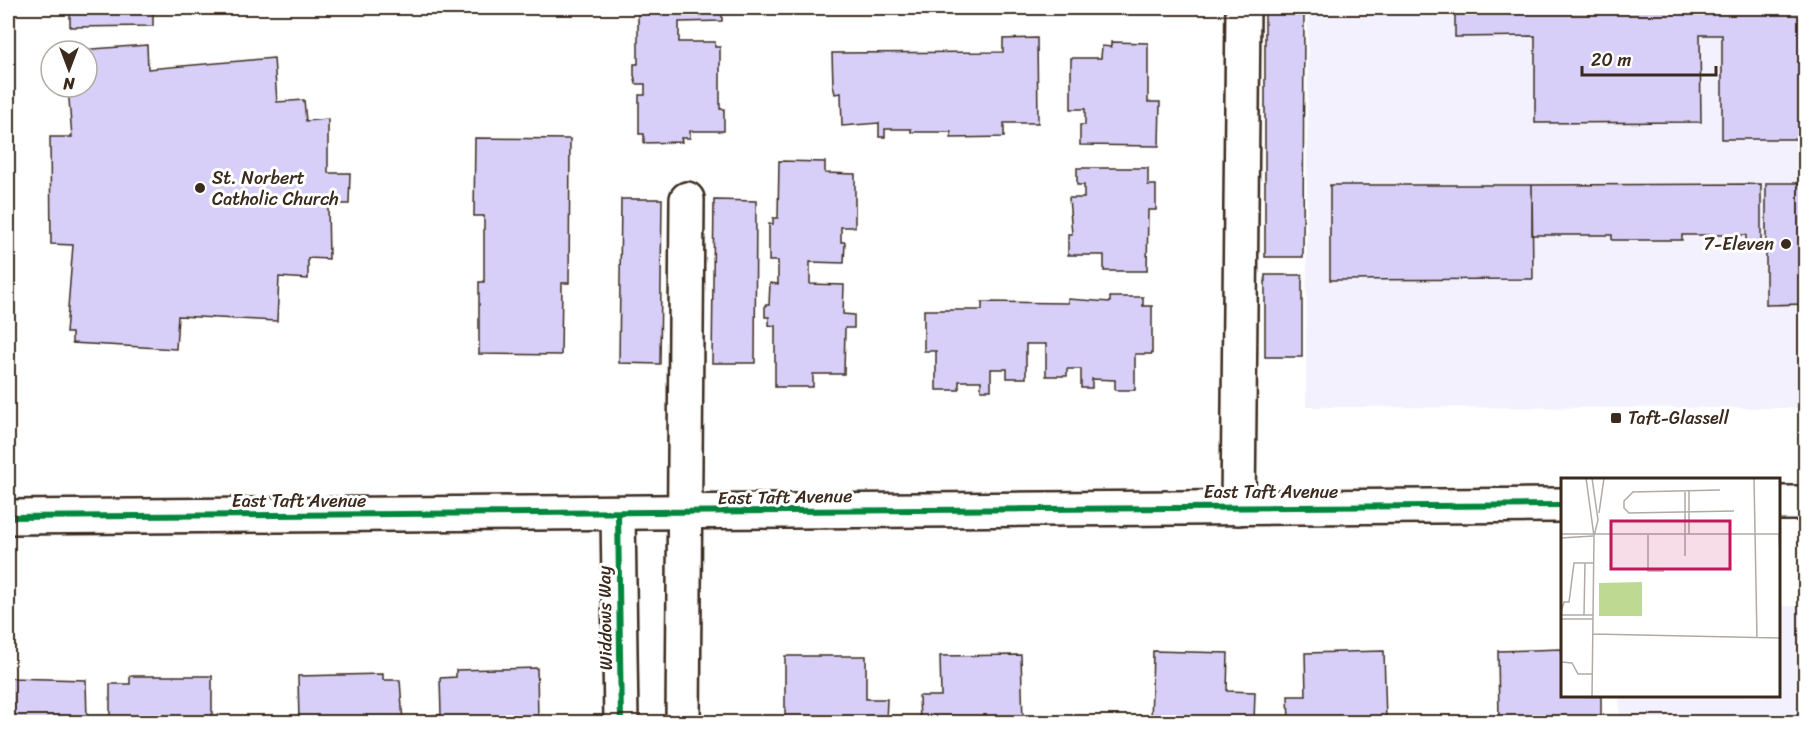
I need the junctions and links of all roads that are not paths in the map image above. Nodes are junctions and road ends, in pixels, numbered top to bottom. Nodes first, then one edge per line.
1 (1243, 8) edge
2 (687, 199) dead end
3 (1780, 503) edge
4 (1806, 503) edge
5 (1561, 505) edge
6 (1238, 507) junction
7 (618, 513) junction
8 (684, 513) junction
9 (8, 518) edge
10 (621, 723) edge
11 (683, 723) edge

1 - 6 main road
2 - 8 main road
3 - 4 main road
5 - 6 main road, East Taft Avenue
6 - 8 main road, East Taft Avenue
7 - 8 main road, East Taft Avenue
7 - 9 main road, East Taft Avenue
7 - 10 main road, Widdows Way
8 - 11 main road

